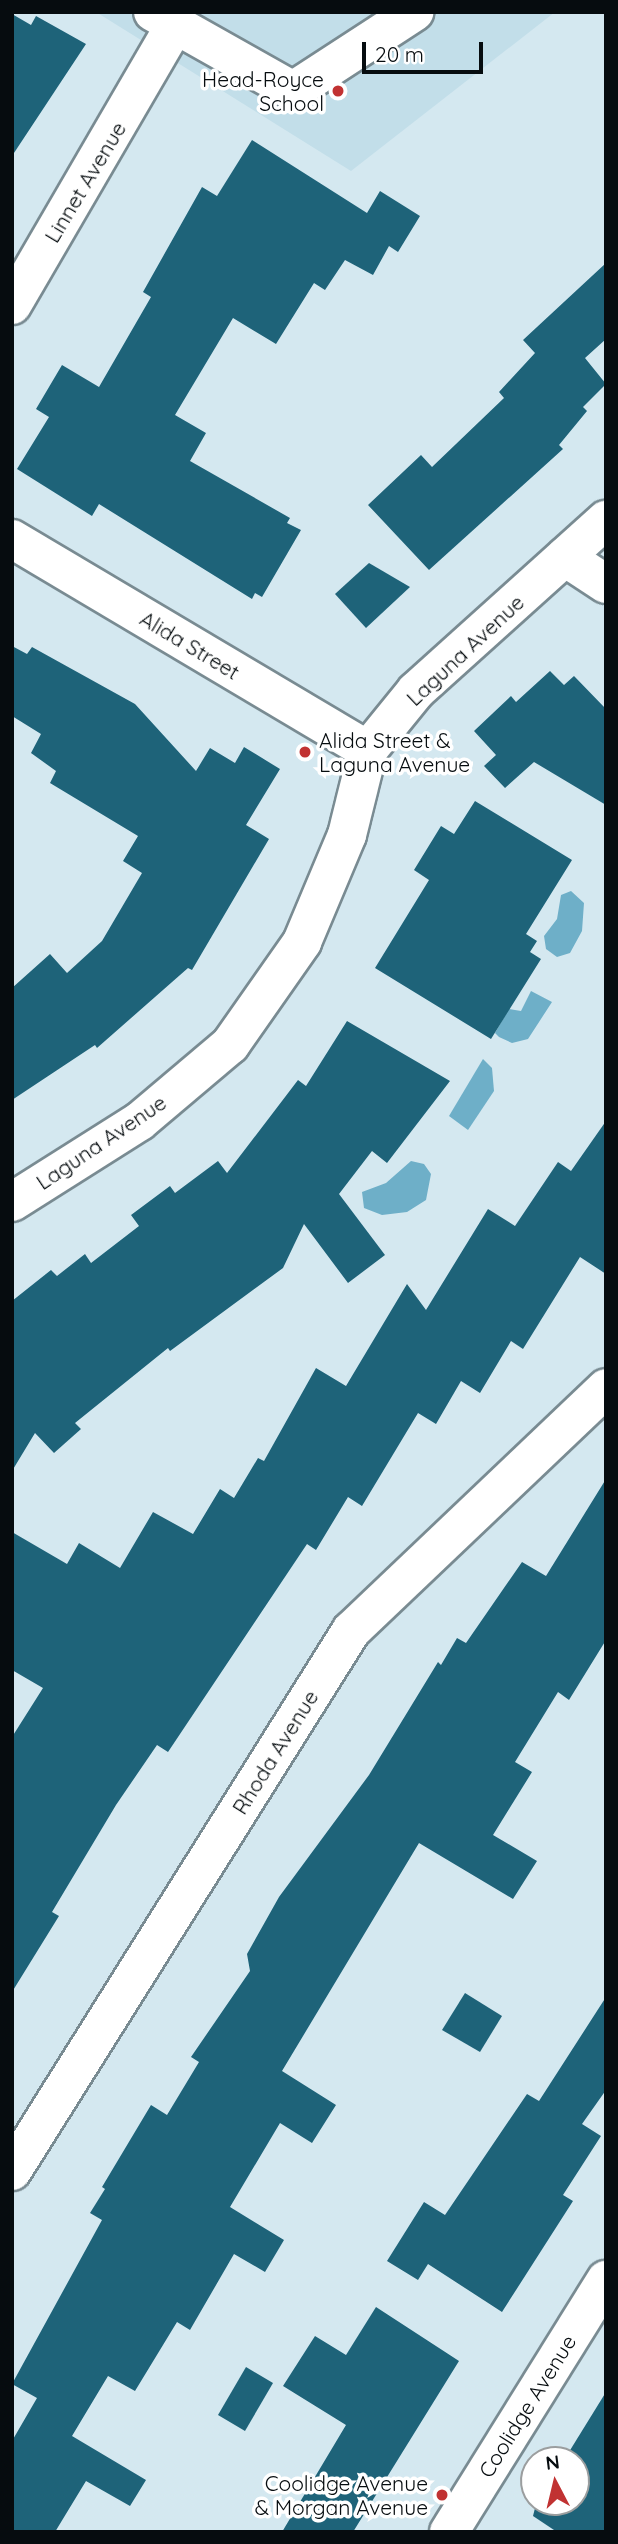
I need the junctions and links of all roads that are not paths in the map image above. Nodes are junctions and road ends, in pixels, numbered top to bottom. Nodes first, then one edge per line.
1 (414, 12) edge
2 (164, 19) edge
3 (12, 304) edge
4 (606, 520) edge
5 (12, 539) edge
6 (565, 557) junction
7 (606, 584) edge
8 (368, 750) junction
9 (12, 1202) edge
10 (606, 1388) edge
11 (12, 2171) edge
12 (606, 2280) edge
13 (449, 2532) edge

1 - 2 street
2 - 3 street, Linnet Avenue
4 - 6 street, Laguna Avenue
5 - 8 street, Alida Street
6 - 7 street
6 - 8 street, Laguna Avenue
8 - 9 street, Laguna Avenue
10 - 11 street, Rhoda Avenue
12 - 13 street, Coolidge Avenue

